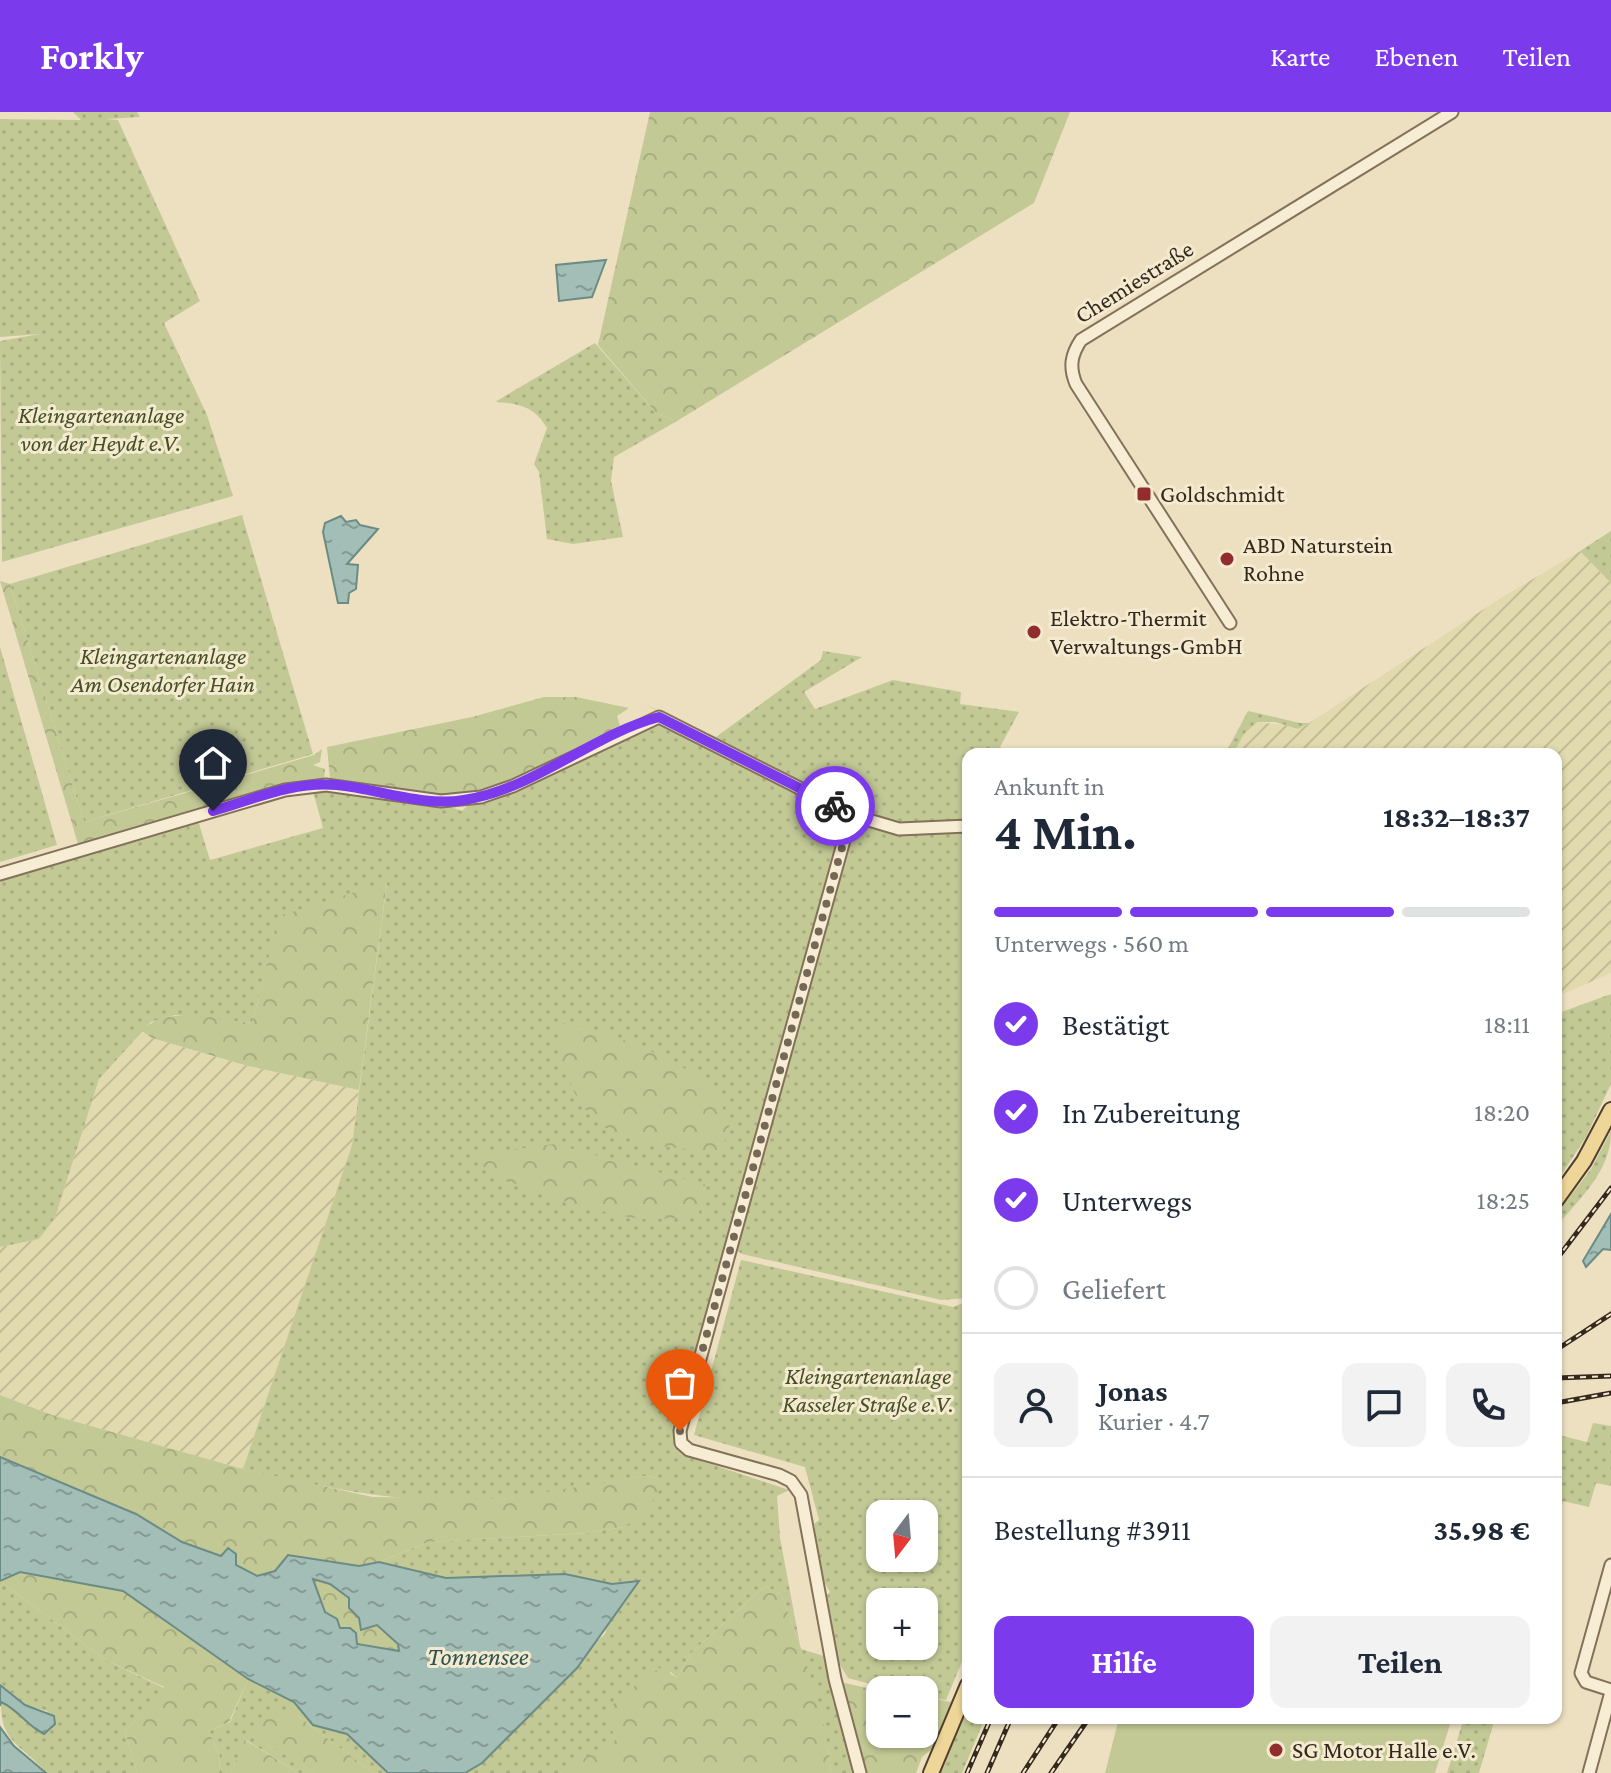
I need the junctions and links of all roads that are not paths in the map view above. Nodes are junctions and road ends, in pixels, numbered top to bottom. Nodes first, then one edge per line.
1 (1452, 112) edge
2 (1230, 623) dead end
3 (845, 818) junction
4 (962, 826) edge
5 (0, 874) edge
6 (1611, 1110) edge
7 (1562, 1192) edge
8 (1611, 1565) edge
9 (1611, 1691) edge
10 (962, 1699) edge
11 (860, 1773) edge
12 (931, 1773) edge
13 (1589, 1773) edge

1 - 2 street, Chemiestraße
3 - 4 street
3 - 5 street
3 - 11 street
6 - 7 main road
8 - 9 street
9 - 13 street
10 - 12 main road

